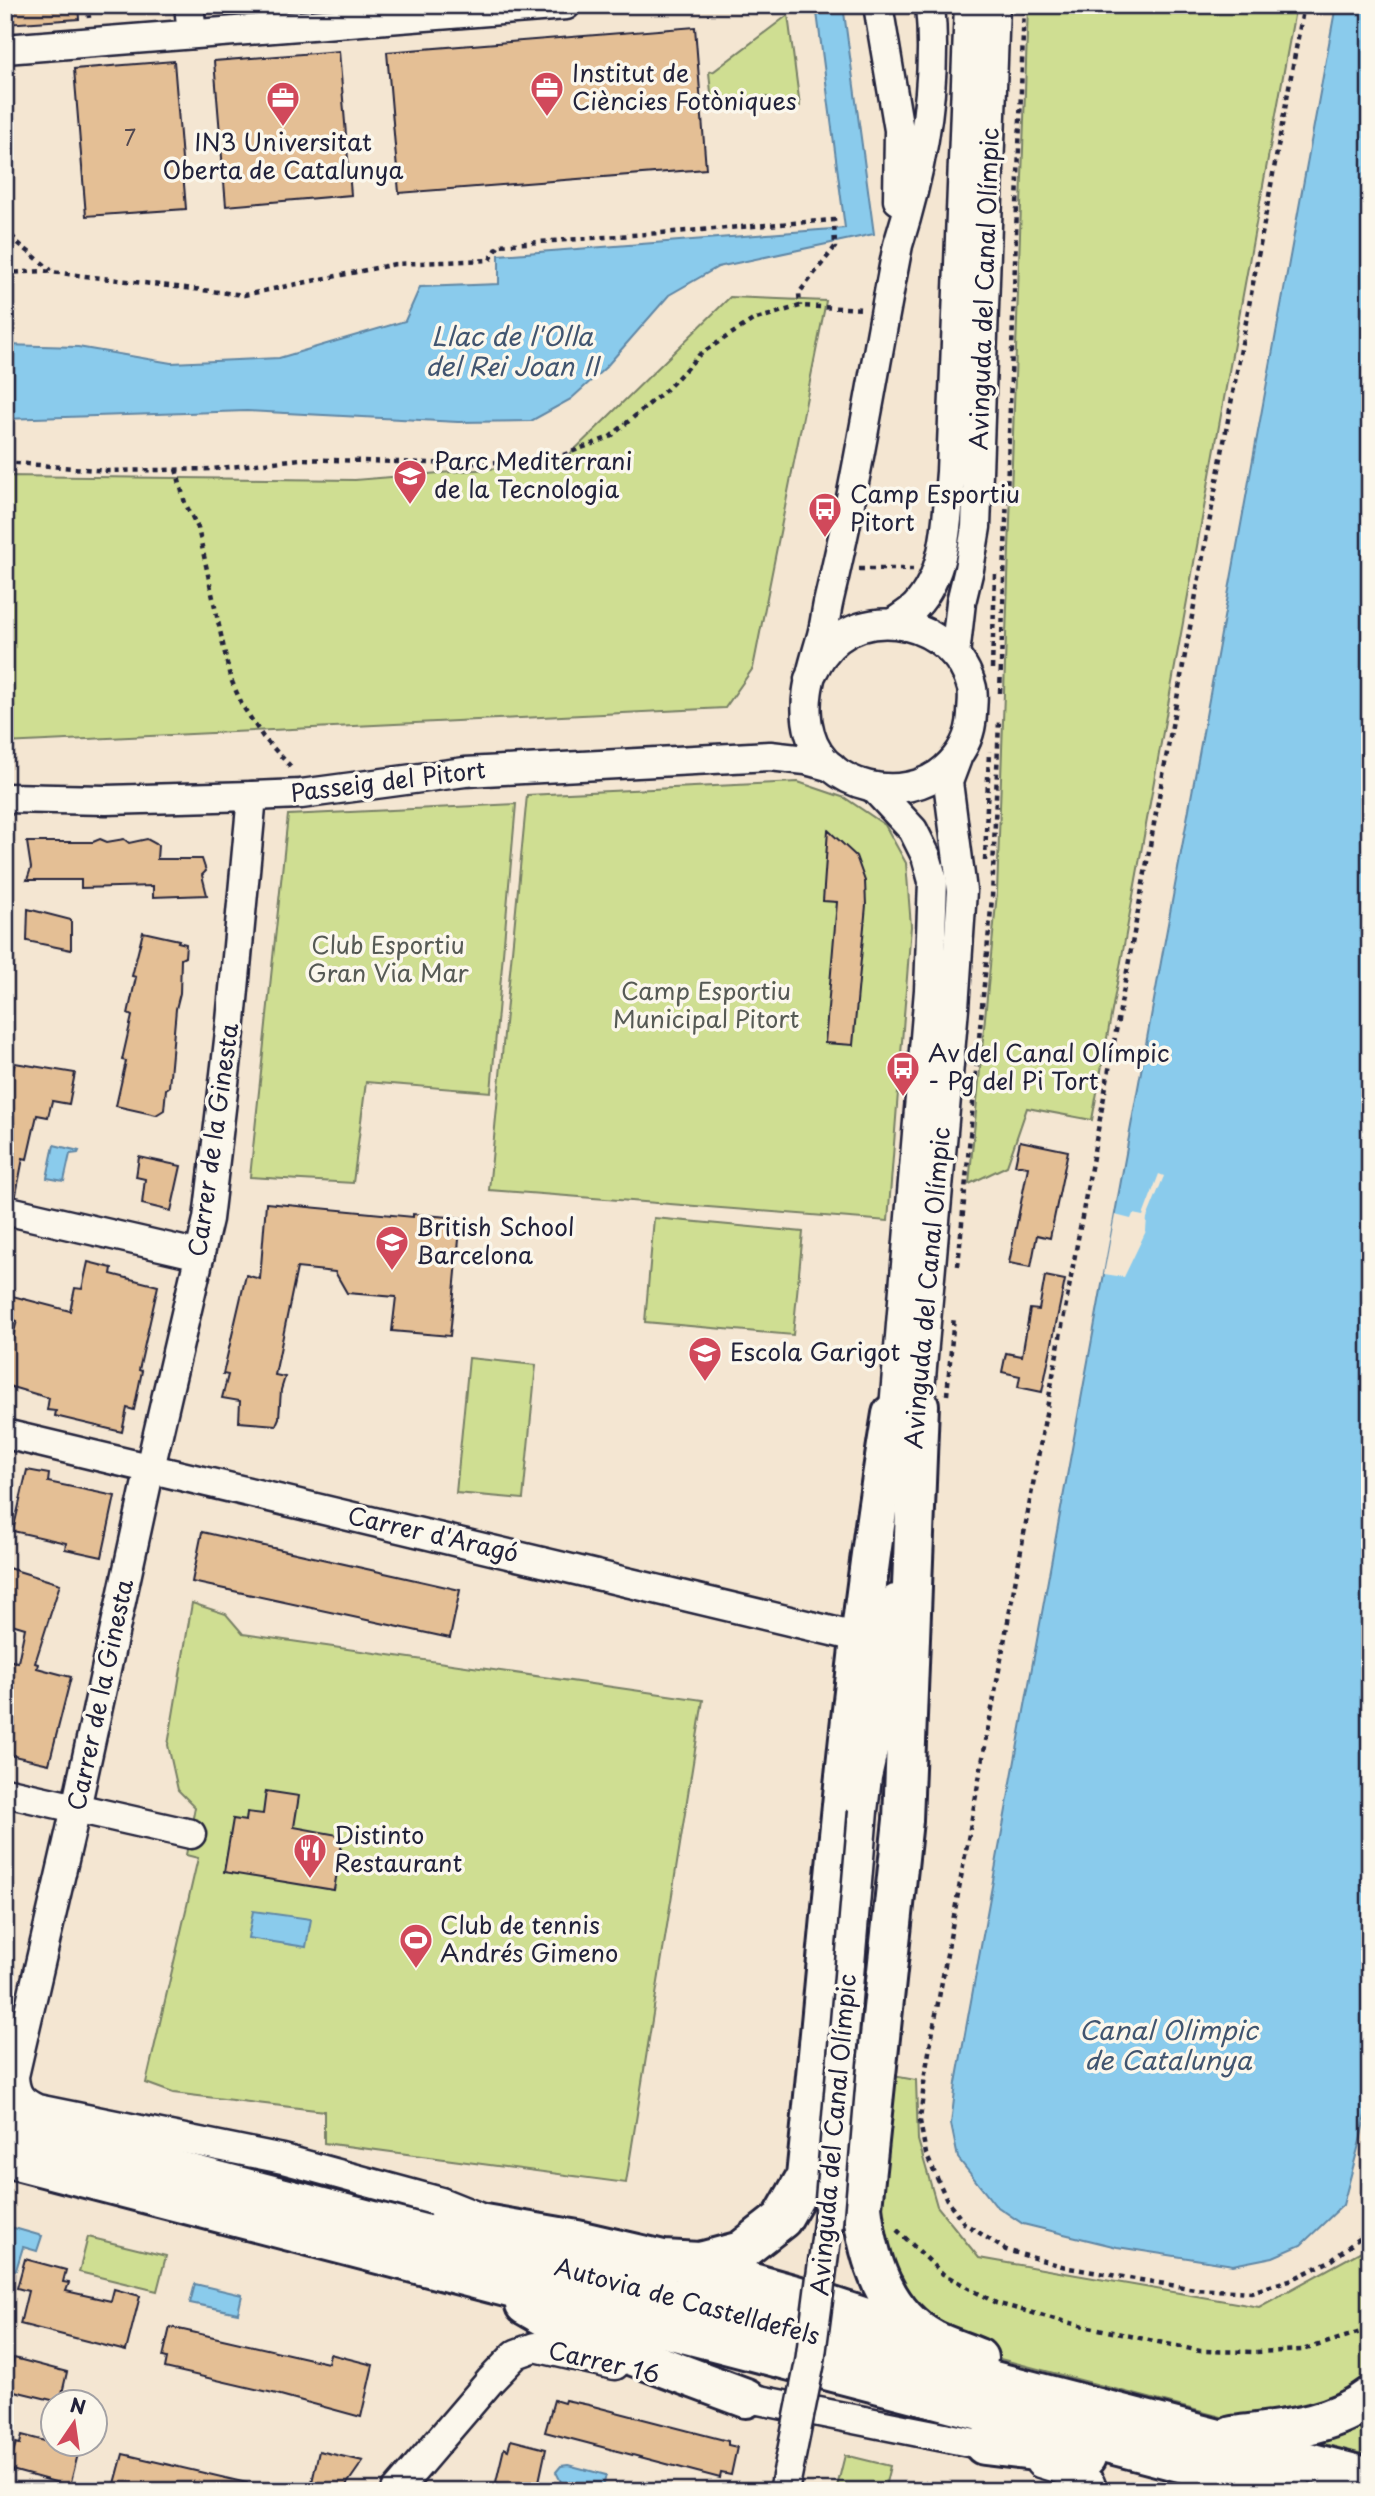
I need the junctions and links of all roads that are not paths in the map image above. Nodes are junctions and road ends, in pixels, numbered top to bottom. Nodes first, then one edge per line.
1 (189, 5) edge
2 (566, 5) edge
3 (878, 5) edge
4 (930, 5) edge
5 (969, 5) edge
6 (995, 5) edge
7 (192, 34) junction
8 (5, 49) edge
9 (898, 245) junction
10 (844, 571) junction
11 (882, 624) junction
12 (955, 655) junction
13 (809, 679) junction
14 (807, 718) junction
15 (770, 756) junction
16 (957, 758) junction
17 (832, 767) junction
18 (873, 786) junction
19 (252, 796) junction
20 (5, 798) edge
21 (5, 1210) edge
22 (200, 1255) junction
23 (906, 1409) junction
24 (5, 1434) edge
25 (150, 1468) junction
26 (861, 1638) junction
27 (5, 1792) edge
28 (76, 1808) junction
29 (191, 1834) dead end
30 (5, 2126) edge
31 (5, 2157) edge
32 (274, 2194) junction
33 (499, 2225) junction
34 (677, 2261) junction
35 (484, 2281) junction
36 (933, 2340) junction
37 (1370, 2397) edge
38 (746, 2398) junction
39 (1072, 2402) junction
40 (1211, 2438) junction
41 (984, 2445) junction
42 (1167, 2458) junction
43 (1370, 2478) edge
44 (396, 2491) edge
45 (784, 2491) edge
46 (1093, 2491) edge
47 (1292, 2491) edge

1 - 7 street
2 - 7 street
3 - 9 street
4 - 9 street
5 - 11 street, Avinguda del Canal Olímpic
6 - 12 street, Avinguda del Canal Olímpic
7 - 8 street
9 - 10 street
10 - 11 street
10 - 13 street
11 - 12 street
11 - 13 street
12 - 16 street
13 - 14 street
14 - 15 street
14 - 17 street
15 - 17 street, Passeig del Pitort
15 - 19 street, Passeig del Pitort
16 - 18 street
16 - 23 street, Avinguda del Canal Olímpic
17 - 18 street
18 - 23 street, Avinguda del Canal Olímpic
19 - 20 street, Passeig del Pitort
19 - 22 street, Carrer de la Ginesta
21 - 22 street
22 - 25 street, Carrer de la Ginesta
23 - 26 highway
23 - 36 highway
23 - 45 street, Avinguda del Canal Olímpic, bridge
24 - 25 street, Carrer d'Aragó
25 - 26 street, Carrer d'Aragó
25 - 28 street, Carrer de la Ginesta
26 - 34 highway
27 - 28 street
28 - 29 street
28 - 33 street, Carrer de la Ginesta
30 - 32 highway, Autovia de Castelldefels
31 - 35 highway, Autovia de Castelldefels
32 - 33 highway
32 - 39 highway, Autovia de Castelldefels
33 - 34 highway
34 - 36 highway
35 - 38 highway
35 - 42 highway, Autovia de Castelldefels
36 - 39 highway
37 - 40 highway
38 - 41 street, Carrer 16
38 - 44 street, Carrer 16
39 - 40 highway, Autovia de Castelldefels
40 - 43 highway, Autovia de Castelldefels
41 - 42 highway
41 - 46 street, Carrer 16
42 - 47 highway, Autovia de Castelldefels

